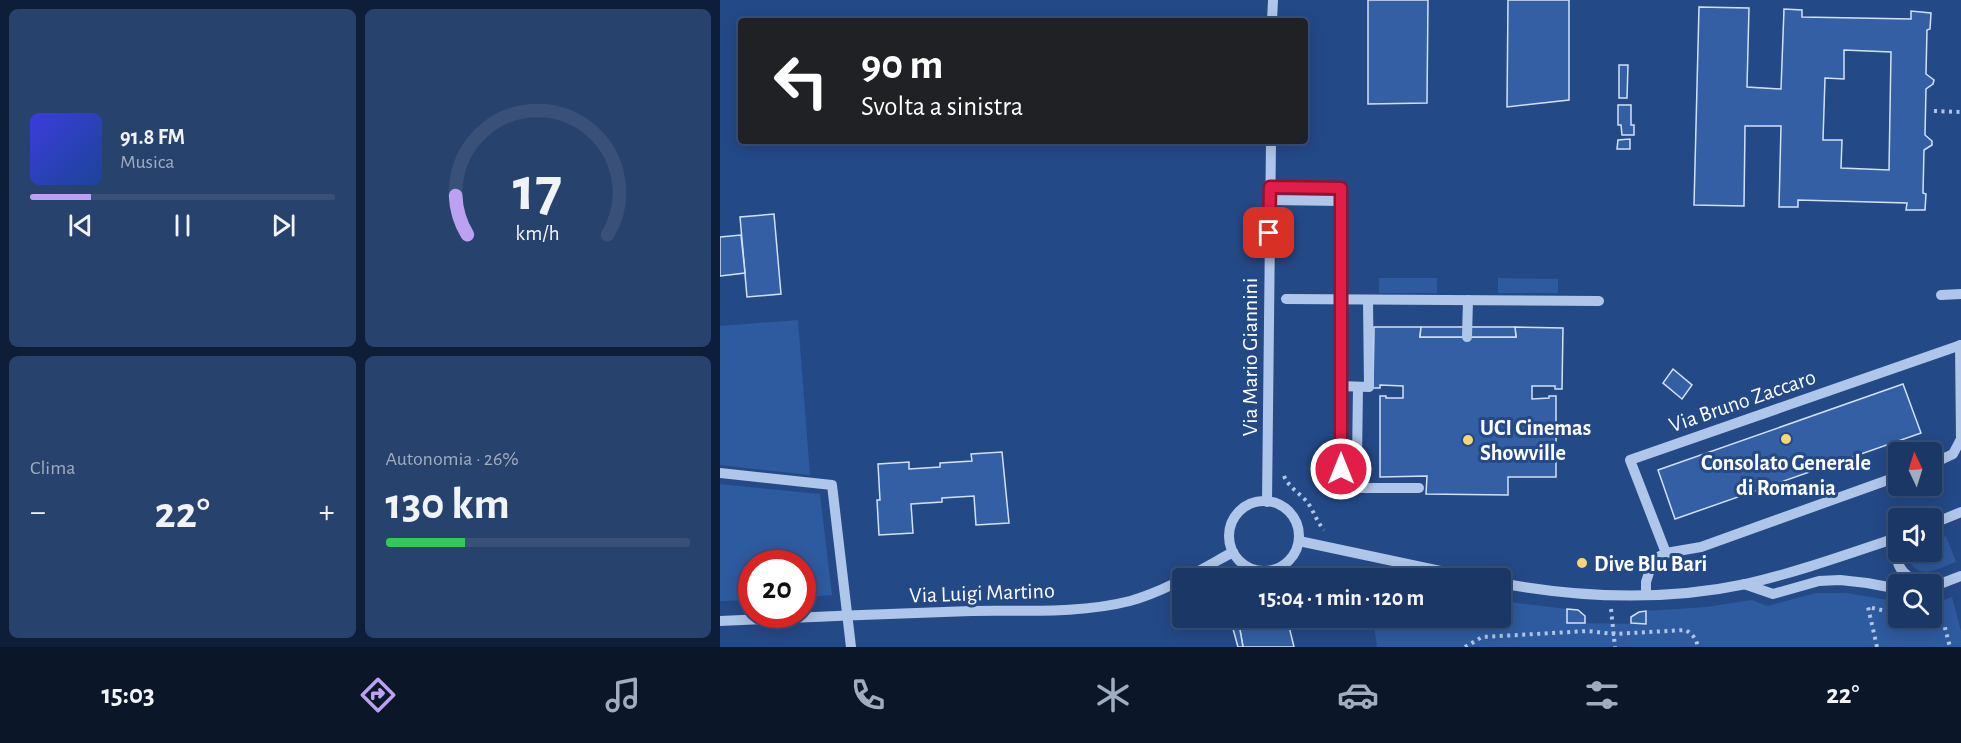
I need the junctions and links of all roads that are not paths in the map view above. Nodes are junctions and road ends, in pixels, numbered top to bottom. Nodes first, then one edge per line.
1 (1273, 0) edge
2 (1272, 18) edge
3 (1271, 144) edge
4 (1270, 187) junction
5 (1270, 200) junction
6 (1341, 201) junction
7 (1961, 294) edge
8 (1941, 295) dead end
9 (1286, 299) dead end
10 (1341, 300) junction
11 (1368, 300) junction
12 (1468, 300) junction
13 (1599, 301) dead end
14 (1467, 337) dead end
15 (1960, 345) edge
16 (1340, 386) junction
17 (1358, 387) junction
18 (1942, 459) edge
19 (1357, 460) dead end
20 (720, 473) edge
21 (1888, 480) edge
22 (1419, 488) dead end
23 (1267, 502) junction
24 (1961, 512) edge
25 (1942, 520) edge
26 (1299, 541) junction
27 (1888, 541) edge
28 (1233, 552) junction
29 (1666, 553) junction
30 (1427, 568) edge
31 (1961, 576) edge
32 (1942, 583) edge
33 (1744, 584) junction
34 (1511, 585) edge
35 (1888, 588) edge
36 (1646, 595) junction
37 (848, 615) junction
38 (720, 621) edge
39 (851, 647) edge

1 - 2 street
3 - 4 street, Via Mario Giannini
4 - 5 street, Via Mario Giannini
4 - 6 street
5 - 6 street
5 - 23 street, Via Mario Giannini
6 - 10 street
7 - 8 street
9 - 10 street
10 - 11 street
10 - 16 street
11 - 12 street
11 - 17 street
12 - 13 street
12 - 14 street
15 - 18 street
15 - 29 street, Via Bruno Zaccaro
16 - 17 street
16 - 22 street
17 - 19 street
20 - 37 street
21 - 29 street
23 - 26 street
23 - 28 street
24 - 25 street
26 - 28 street
26 - 30 street
27 - 33 street
28 - 37 street, Via Luigi Martino
29 - 36 street
31 - 32 street
33 - 35 street
33 - 36 street
34 - 36 street
37 - 38 street, Via Luigi Martino
37 - 39 street

